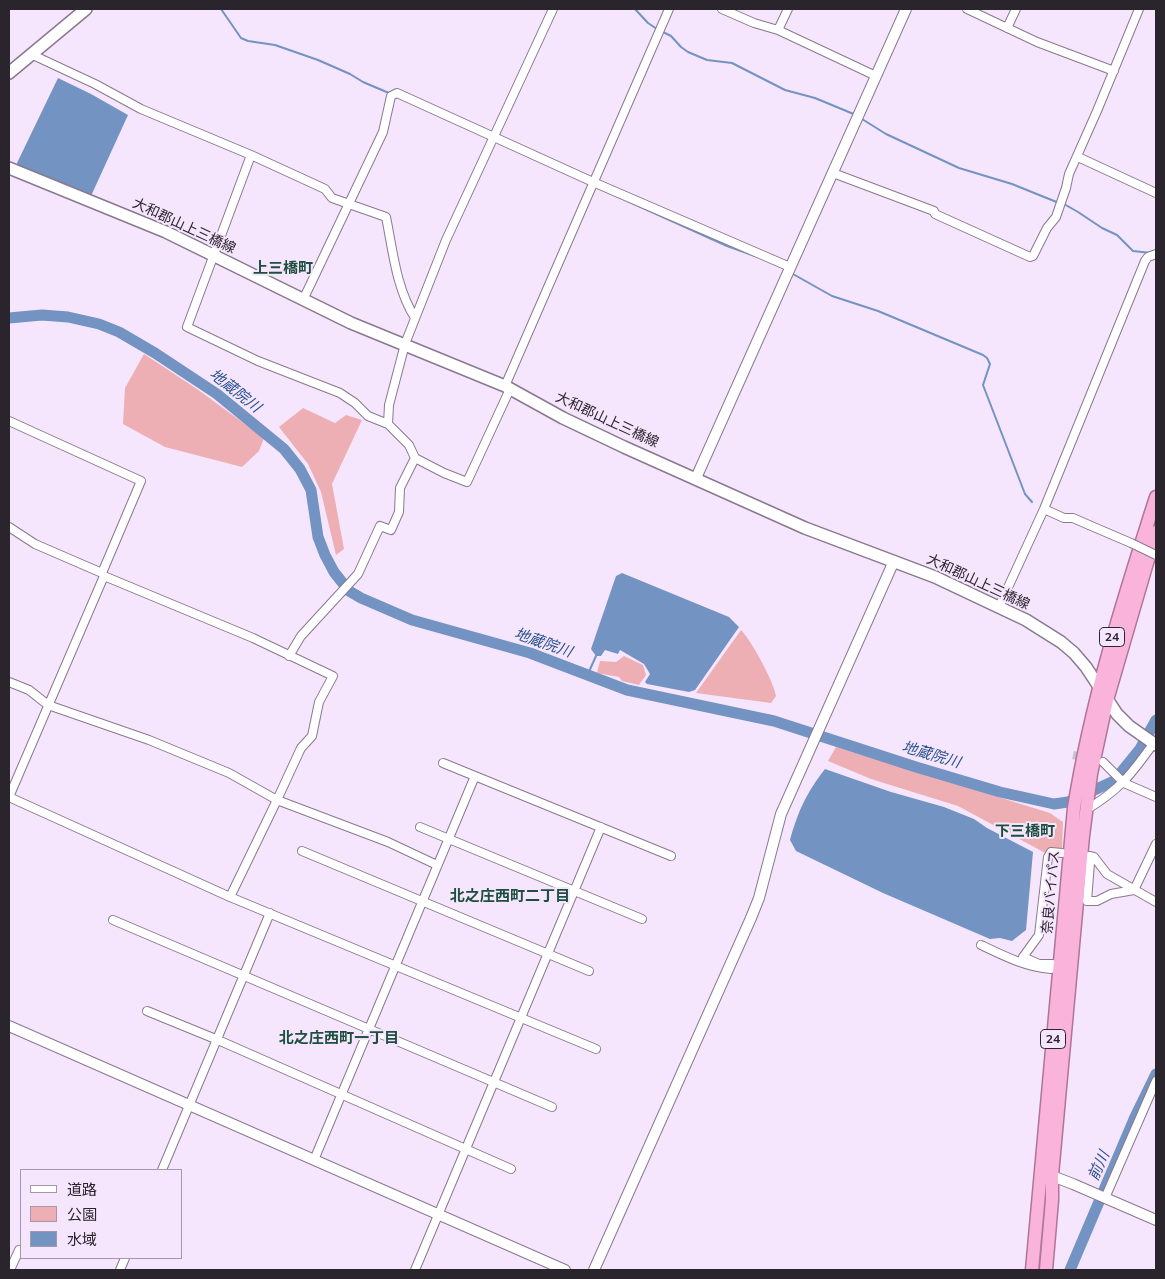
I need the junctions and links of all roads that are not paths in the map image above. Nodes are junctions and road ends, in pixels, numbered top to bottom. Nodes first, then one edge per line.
1 (86, 9) edge
2 (553, 9) edge
3 (669, 9) edge
4 (722, 9) edge
5 (788, 9) edge
6 (906, 9) edge
7 (966, 9) edge
8 (1016, 9) edge
9 (1139, 9) edge
10 (1007, 28) junction
11 (778, 30) junction
12 (33, 53) junction
13 (1114, 70) junction
14 (9, 73) edge
15 (876, 76) junction
16 (494, 137) junction
17 (251, 155) junction
18 (1078, 156) junction
19 (9, 168) edge
20 (833, 173) junction
21 (592, 185) junction
22 (1156, 193) edge
23 (348, 204) junction
24 (1156, 255) edge
25 (213, 256) junction
26 (789, 271) junction
27 (304, 300) junction
28 (415, 318) junction
29 (405, 344) junction
30 (507, 387) junction
31 (9, 421) edge
32 (388, 424) junction
33 (415, 458) junction
34 (696, 478) junction
35 (1156, 497) edge
36 (1044, 509) junction
37 (9, 527) edge
38 (1156, 532) edge
39 (1154, 557) edge
40 (894, 561) junction
41 (103, 574) junction
42 (999, 607) junction
43 (289, 656) junction
44 (9, 682) edge
45 (1098, 686) junction
46 (1107, 700) junction
47 (48, 705) junction
48 (1154, 744) edge
49 (1103, 762) dead end
50 (443, 763) dead end
51 (475, 776) junction
52 (1120, 779) junction
53 (9, 797) edge
54 (1156, 797) edge
55 (277, 800) junction
56 (1082, 807) junction
57 (420, 827) dead end
58 (601, 827) junction
59 (448, 839) junction
60 (1156, 844) edge
61 (302, 851) dead end
62 (1062, 853) dead end
63 (672, 856) dead end
64 (1085, 859) junction
65 (437, 865) junction
66 (1134, 890) junction
67 (574, 891) junction
68 (230, 897) junction
69 (422, 902) junction
70 (1156, 902) edge
71 (270, 913) junction
72 (642, 919) dead end
73 (112, 920) dead end
74 (982, 945) dead end
75 (547, 954) junction
76 (395, 965) junction
77 (590, 972) dead end
78 (244, 976) junction
79 (147, 1011) dead end
80 (520, 1017) junction
81 (9, 1026) edge
82 (369, 1030) junction
83 (218, 1040) junction
84 (596, 1049) dead end
85 (1156, 1082) edge
86 (493, 1083) junction
87 (341, 1094) junction
88 (189, 1104) junction
89 (552, 1107) dead end
90 (467, 1149) junction
91 (314, 1160) junction
92 (162, 1169) edge
93 (511, 1169) dead end
94 (1046, 1174) junction
95 (1102, 1196) junction
96 (439, 1214) junction
97 (1156, 1220) edge
98 (19, 1250) dead end
99 (10, 1270) edge
100 (414, 1270) edge
101 (565, 1270) edge
102 (594, 1270) edge
103 (1032, 1270) edge
104 (1046, 1270) edge

1 - 12 main road
2 - 16 street
3 - 21 street
4 - 11 street
5 - 11 street
6 - 15 street
7 - 10 street
8 - 10 street
9 - 13 street
10 - 13 street
11 - 15 street
12 - 14 main road
12 - 17 street
13 - 18 street
15 - 20 street
16 - 21 street
16 - 23 street
16 - 28 street
17 - 23 street
17 - 25 street
18 - 20 street
18 - 22 street
19 - 25 main road, 大和郡山上三橋線
20 - 26 street
21 - 26 street
21 - 30 street
23 - 27 street
23 - 28 street
24 - 36 street
25 - 27 main road, 大和郡山上三橋線
25 - 32 street
26 - 34 street
27 - 29 main road, 大和郡山上三橋線
28 - 29 street
29 - 30 main road, 大和郡山上三橋線
29 - 32 street
30 - 33 street
30 - 34 main road, 大和郡山上三橋線
31 - 41 street
32 - 33 street
33 - 43 street
34 - 40 main road, 大和郡山上三橋線
35 - 45 highway, 奈良バイパス / 24
36 - 39 street, bridge
36 - 42 street
37 - 41 street
38 - 39 highway, 奈良バイパス / 24
39 - 46 highway, 奈良バイパス / 24
40 - 42 main road, 大和郡山上三橋線
40 - 102 street
41 - 43 street
41 - 47 street
42 - 45 main road, 大和郡山上三橋線
43 - 55 street
44 - 47 street
45 - 46 main road, 大和郡山上三橋線
45 - 56 highway, 奈良バイパス / 24
46 - 48 main road, 大和郡山上三橋線
46 - 56 highway, 奈良バイパス / 24
47 - 53 street
47 - 55 street
48 - 52 street
49 - 52 street
50 - 51 street
51 - 58 street
51 - 59 street
52 - 54 street
52 - 56 street
53 - 68 street
55 - 65 street
55 - 68 street
56 - 64 highway, 奈良バイパス / 24
56 - 94 highway, 奈良バイパス / 24
57 - 59 street
58 - 63 street
58 - 67 street
59 - 65 street
59 - 67 street
60 - 66 street
61 - 69 street
62 - 74 street
64 - 66 street
64 - 66 street
64 - 94 highway, 奈良バイパス / 24
65 - 69 street
66 - 70 street
67 - 72 street
67 - 75 street
68 - 71 street
69 - 75 street
69 - 76 street
71 - 76 street
71 - 78 street
73 - 78 street
75 - 77 street
75 - 80 street
76 - 80 street
76 - 82 street
78 - 82 street
78 - 83 street
79 - 83 street
80 - 84 street
80 - 86 street
81 - 88 street
82 - 86 street
82 - 87 street
83 - 87 street
83 - 88 street
85 - 95 street
86 - 89 street
86 - 90 street
87 - 90 street
87 - 91 street
88 - 91 street
88 - 92 street
90 - 93 street
90 - 96 street
91 - 96 street
94 - 95 street
94 - 103 highway, 奈良バイパス / 24
94 - 104 highway, 奈良バイパス / 24
95 - 97 street
96 - 100 street
96 - 101 street
98 - 99 street

